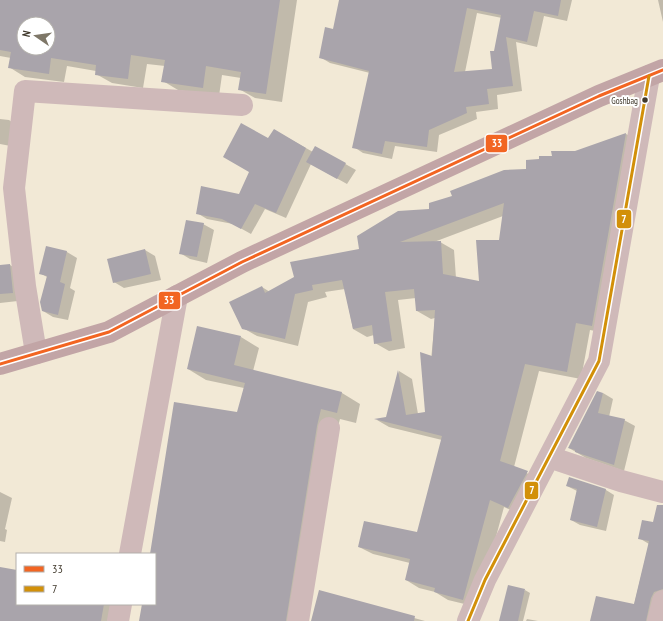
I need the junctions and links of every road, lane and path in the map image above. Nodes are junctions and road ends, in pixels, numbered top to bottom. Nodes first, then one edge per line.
1 (656, 73) edge
2 (242, 105) dead end
3 (176, 296) junction
4 (36, 353) junction
5 (0, 364) edge
6 (329, 428) dead end
7 (549, 457) junction
8 (663, 492) edge
9 (130, 553) edge
10 (663, 601) edge
11 (121, 605) edge
12 (118, 621) edge
13 (298, 621) edge
14 (468, 621) edge
15 (658, 621) edge

1 - 3 highway
1 - 7 street
2 - 4 street
3 - 4 highway
3 - 9 street
4 - 5 highway
6 - 13 street
7 - 8 street
7 - 14 street
10 - 15 street
11 - 12 street

